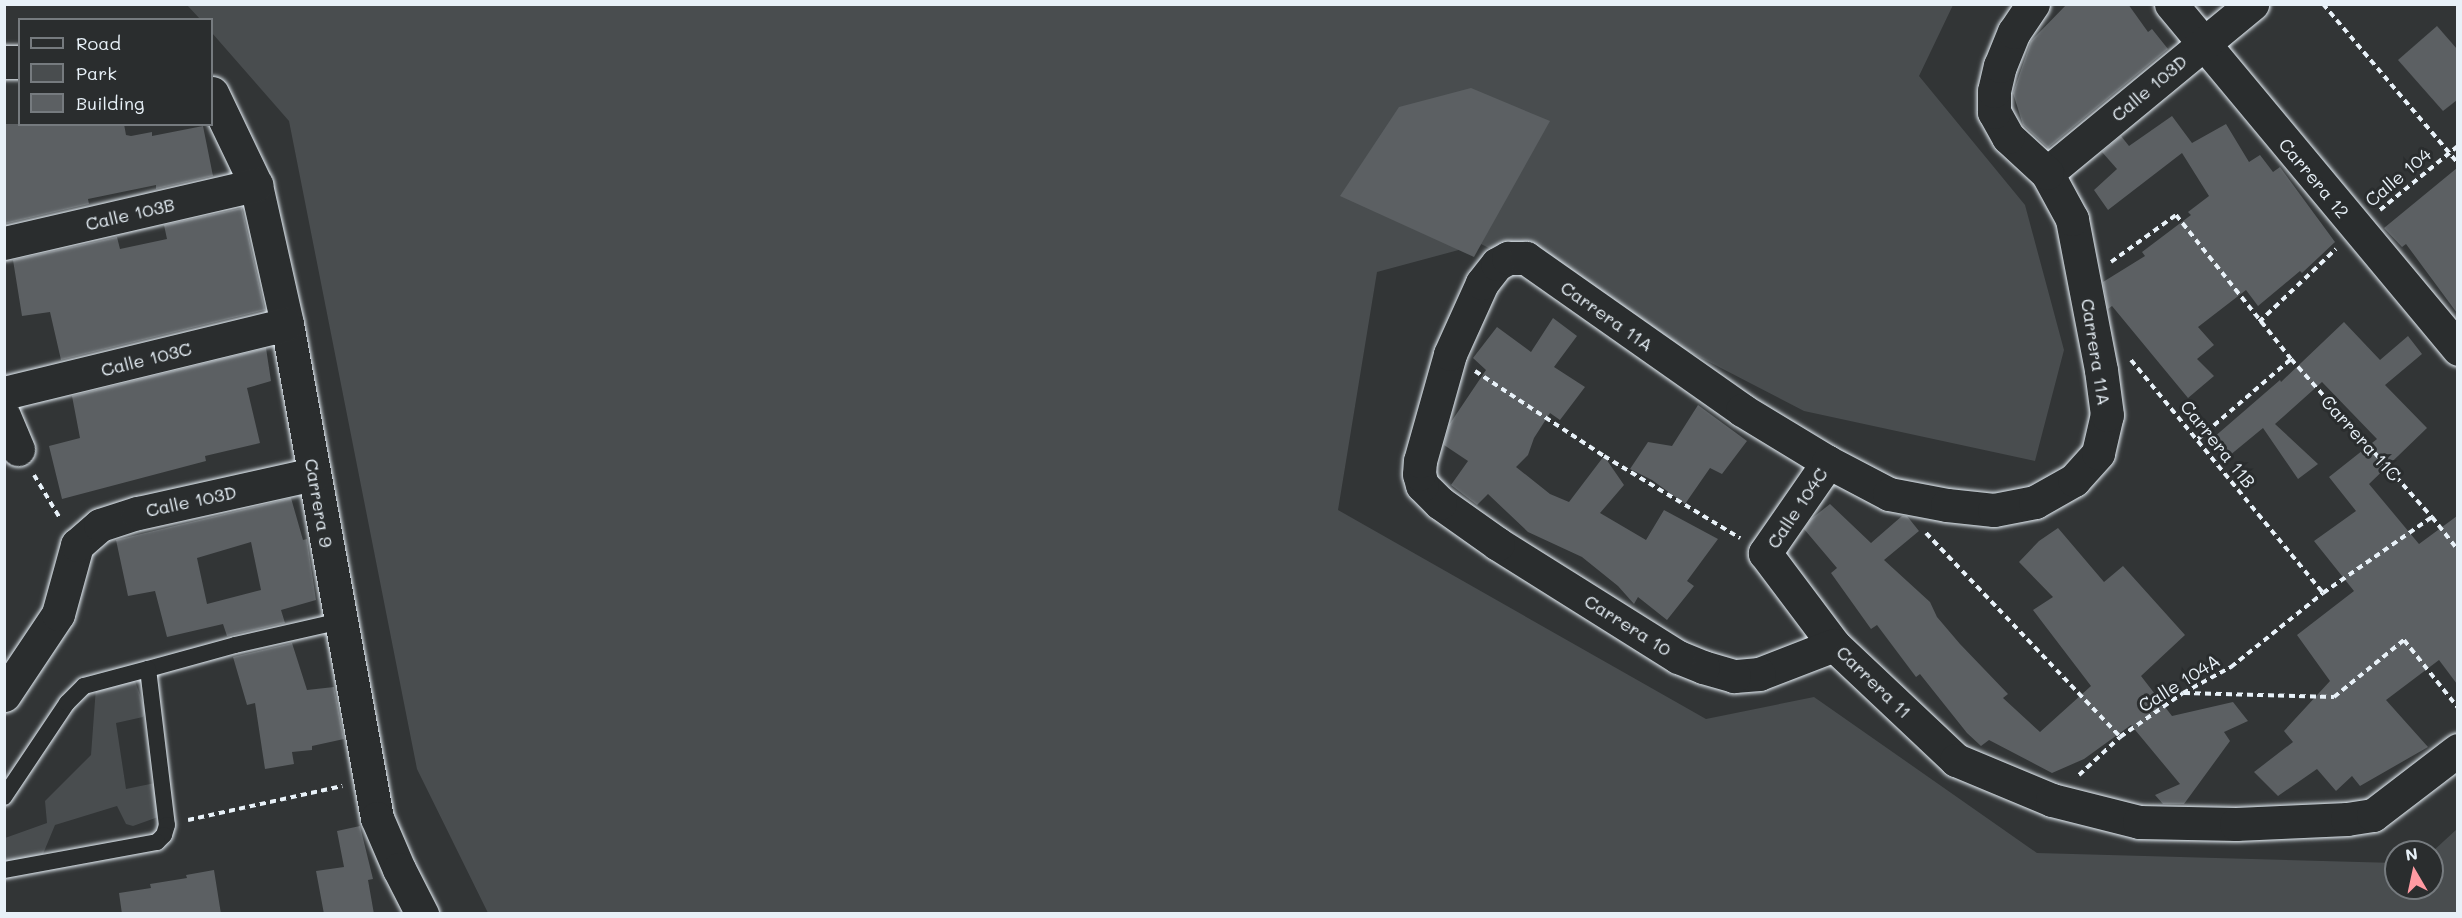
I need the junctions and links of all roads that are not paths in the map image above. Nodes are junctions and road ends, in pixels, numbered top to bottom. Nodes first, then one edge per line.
1 (2033, 4) edge
2 (2171, 4) edge
3 (2249, 5) edge
4 (2202, 44) junction
5 (213, 95) edge
6 (2047, 173) junction
7 (256, 185) junction
8 (4, 243) edge
9 (287, 324) junction
10 (2457, 349) edge
11 (1450, 354) joint
12 (4, 393) edge
13 (4, 416) edge
14 (18, 449) road end
15 (1828, 462) junction
16 (314, 474) junction
17 (1766, 554) joint
18 (341, 621) junction
19 (1834, 645) junction
20 (148, 669) junction
21 (4, 695) edge
22 (2457, 750) edge
23 (4, 797) edge
24 (4, 870) edge
25 (422, 914) edge

1 - 6 street
2 - 4 street, Carrera 12
3 - 4 street, Calle 103D
4 - 6 street, Calle 103D
4 - 10 street, Carrera 12
5 - 7 street, Carrera 9
6 - 15 street, Carrera 11A
7 - 8 street, Calle 103B
7 - 9 street, Carrera 9
9 - 12 street, Calle 103C
9 - 16 street, Carrera 9
11 - 15 street, Carrera 11A
11 - 19 street, Carrera 10
13 - 14 street
15 - 17 street, Calle 104C
16 - 18 street, Carrera 9
16 - 21 street, Calle 103D
17 - 19 street, Carrera 11
18 - 20 lane
18 - 25 street, Carrera 9
19 - 22 street, Carrera 11
20 - 23 lane
20 - 24 lane

